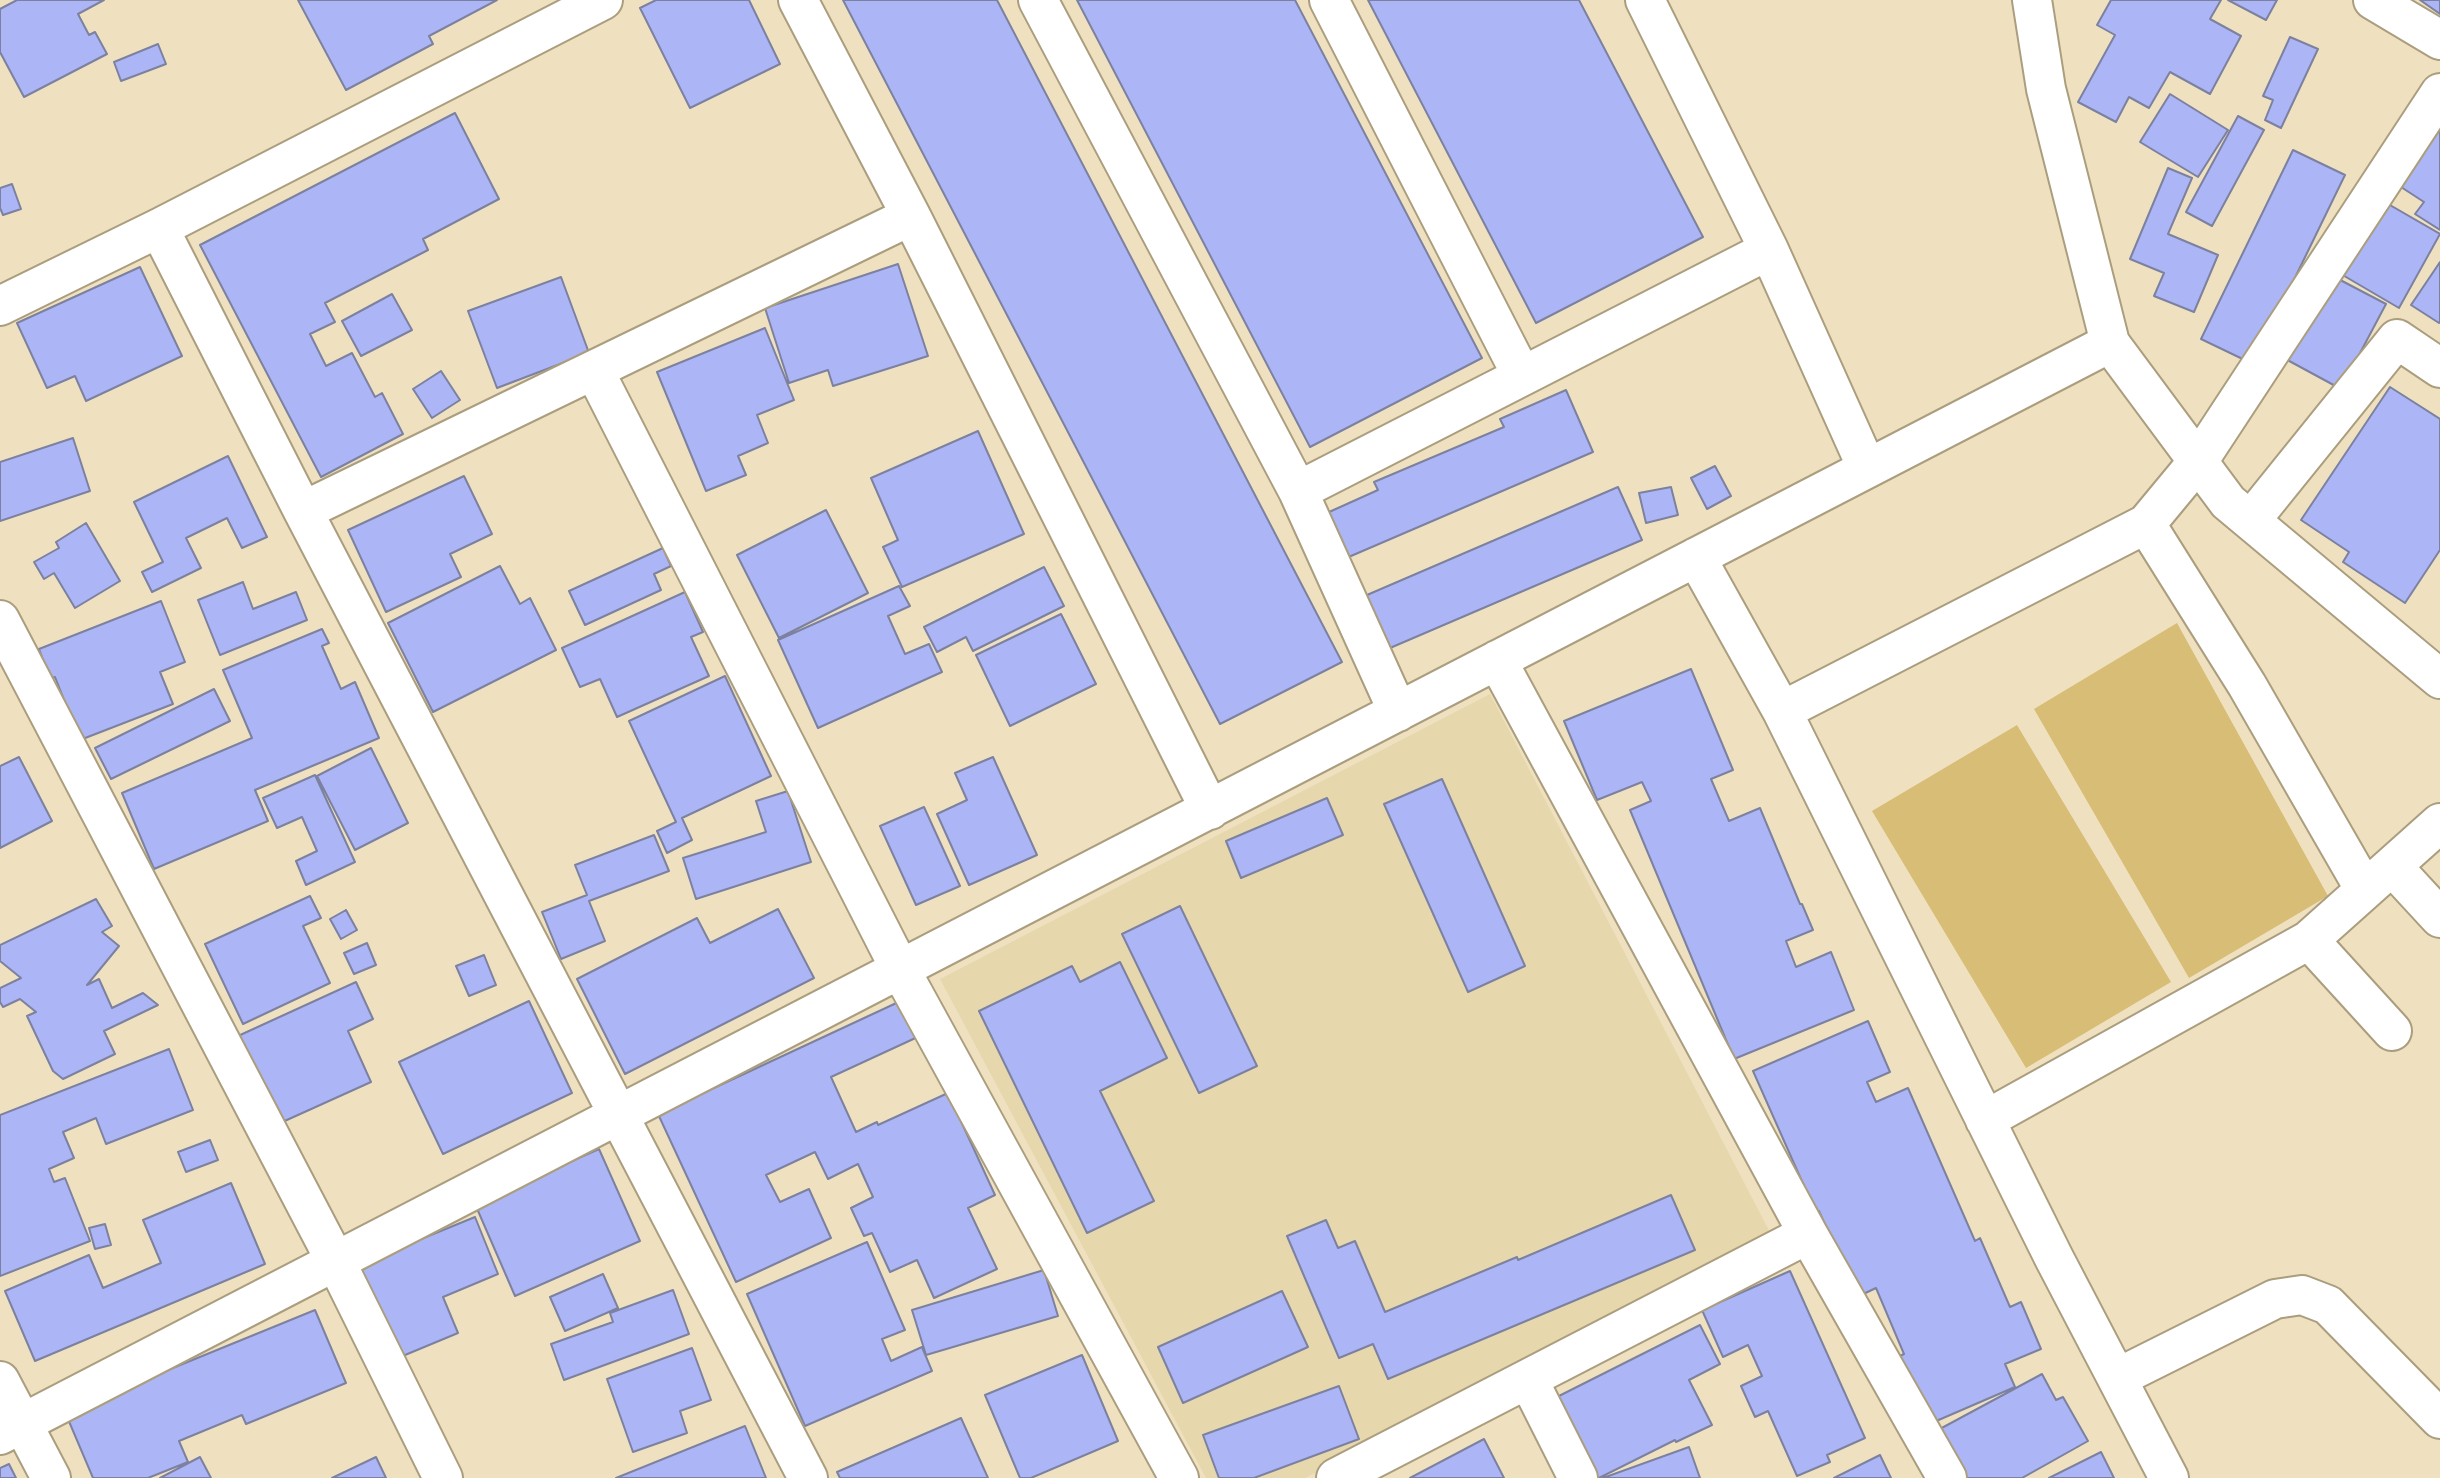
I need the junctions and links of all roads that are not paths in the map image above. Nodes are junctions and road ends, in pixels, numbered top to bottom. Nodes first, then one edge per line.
1 (603, 0) edge
2 (798, 0) edge
3 (1038, 0) edge
4 (1329, 0) edge
5 (1645, 0) edge
6 (2032, 0) edge
7 (2373, 0) edge
8 (2440, 40) edge
9 (2440, 93) edge
10 (911, 216) junction
11 (159, 228) junction
12 (1769, 250) junction
13 (0, 306) edge
14 (2110, 343) junction
15 (2440, 368) edge
16 (594, 370) junction
17 (1522, 376) junction
18 (2199, 460) junction
19 (1867, 468) junction
20 (1298, 491) junction
21 (303, 511) junction
22 (2251, 520) junction
23 (2146, 524) junction
24 (1696, 557) junction
25 (0, 620) edge
26 (1497, 660) junction
27 (2440, 679) edge
28 (1782, 711) junction
29 (1398, 712) junction
30 (1210, 810) junction
31 (2440, 823) edge
32 (2378, 878) junction
33 (2440, 918) edge
34 (2309, 940) junction
35 (900, 969) junction
36 (2392, 1031) dead end
37 (618, 1116) junction
38 (1985, 1120) junction
39 (1808, 1234) junction
40 (336, 1262) junction
41 (2117, 1378) junction
42 (1528, 1379) junction
43 (0, 1381) edge
44 (2440, 1419) edge
45 (11, 1430) edge
46 (51, 1478) edge
47 (443, 1478) edge
48 (808, 1478) edge
49 (1179, 1478) edge
50 (1336, 1478) edge
51 (1578, 1478) edge
52 (1947, 1478) edge
53 (2169, 1478) edge

1 - 11 street
2 - 10 street
3 - 20 street
4 - 17 street
5 - 12 street
6 - 14 street
7 - 8 street
9 - 18 street
10 - 16 street
10 - 30 street
11 - 13 street
11 - 21 street
12 - 17 street
12 - 19 street
14 - 18 street
14 - 19 street
15 - 22 street
16 - 21 street
16 - 35 street
17 - 20 street
18 - 22 street
18 - 23 street
19 - 24 street
20 - 29 street
21 - 37 street
22 - 27 street
23 - 28 street
23 - 32 street
24 - 26 street
24 - 28 street
25 - 40 street
26 - 29 street
26 - 39 street
28 - 38 street
29 - 30 street
30 - 35 street
31 - 32 street
32 - 33 street
32 - 34 street
34 - 36 street
34 - 38 street
35 - 37 street
35 - 49 street
37 - 40 street
37 - 48 street
38 - 41 street
39 - 42 street
39 - 52 street
40 - 45 street
40 - 47 street
41 - 44 street
41 - 53 street
42 - 50 street
42 - 51 street
43 - 45 street
45 - 46 street

